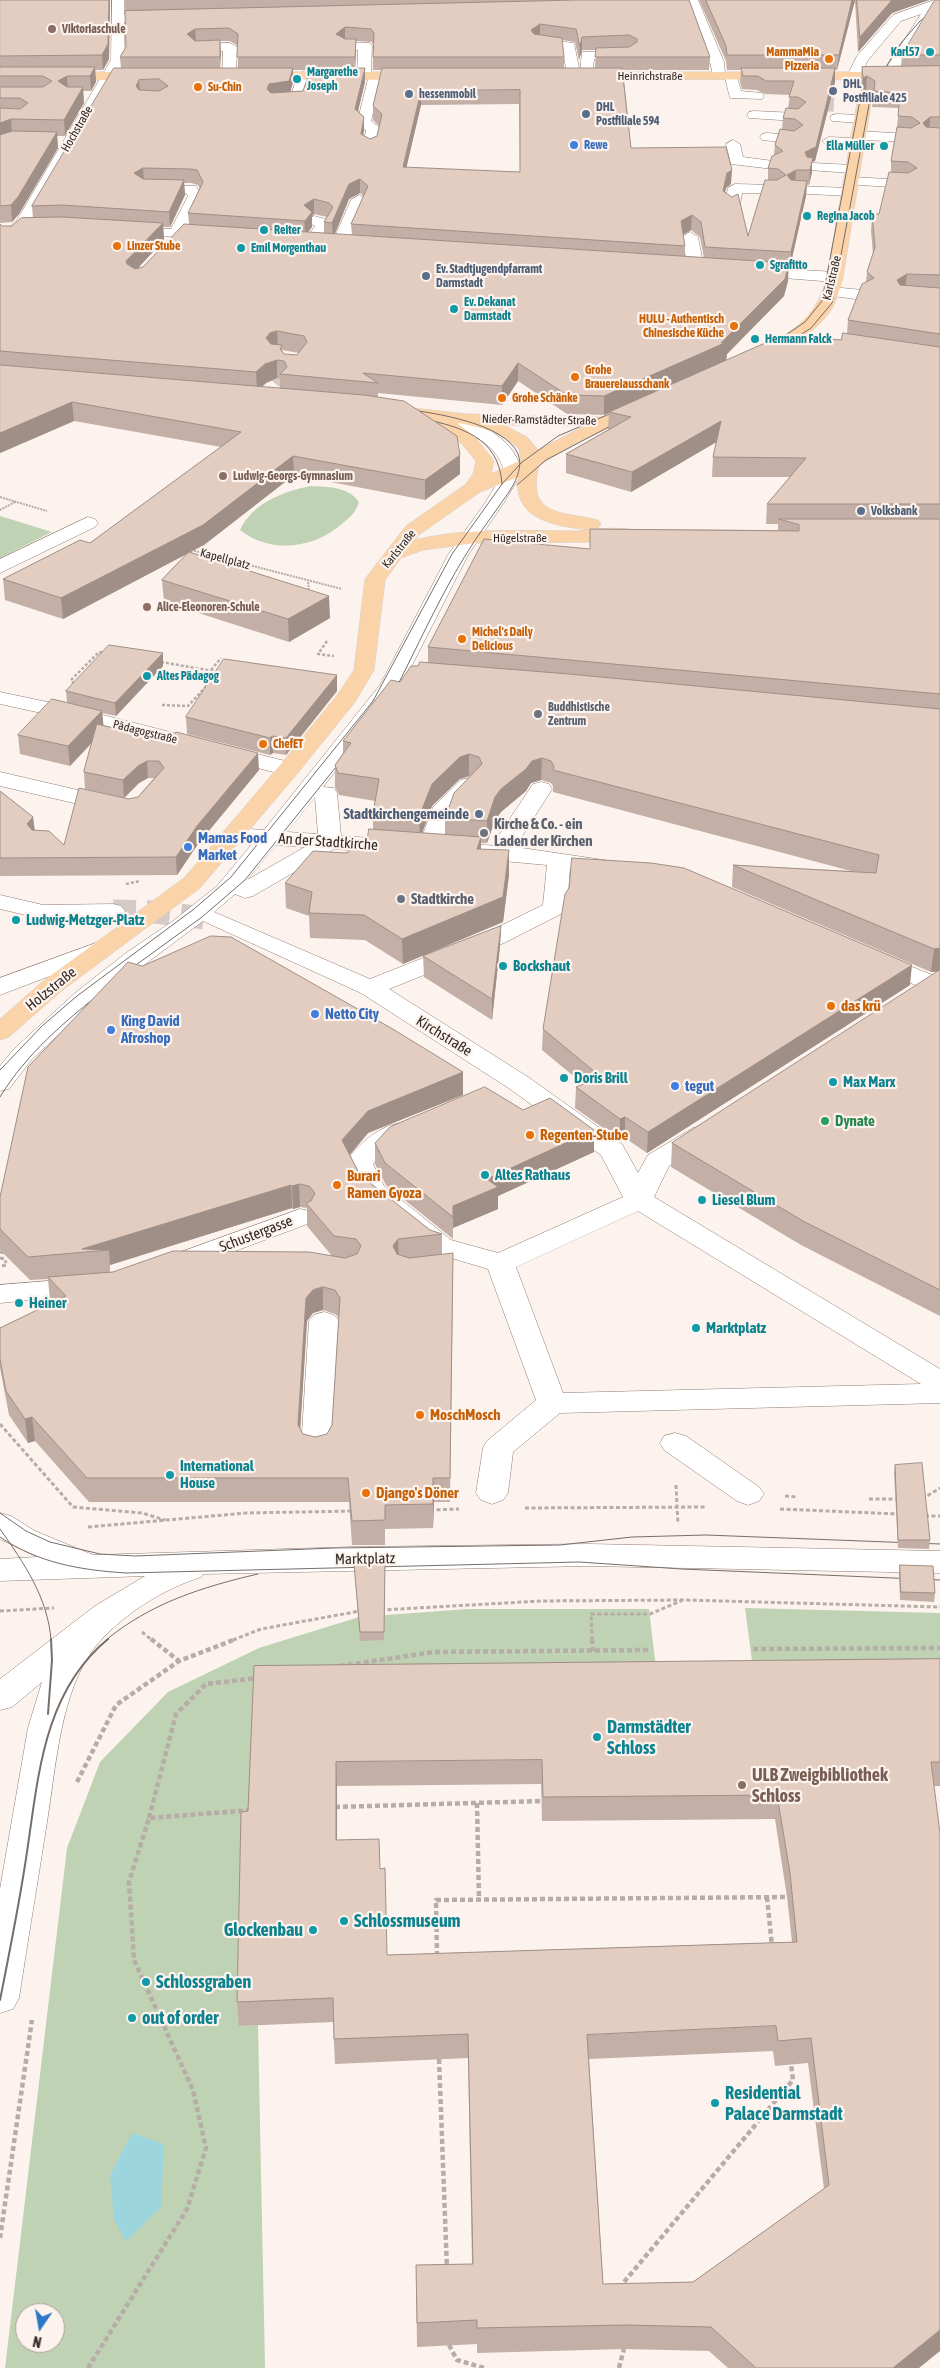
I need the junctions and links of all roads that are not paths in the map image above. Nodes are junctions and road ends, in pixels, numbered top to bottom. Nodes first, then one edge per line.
1 (118, 0) edge
2 (690, 2) edge
3 (935, 5) edge
4 (178, 17) edge
5 (118, 18) junction
6 (540, 43) edge
7 (345, 46) edge
8 (196, 48) edge
9 (628, 54) edge
10 (0, 76) edge
11 (108, 76) junction
12 (164, 76) edge
13 (211, 76) edge
14 (229, 76) junction
15 (309, 76) junction
16 (369, 76) junction
17 (432, 76) edge
18 (575, 76) junction
19 (725, 76) junction
20 (854, 76) junction
21 (868, 76) junction
22 (888, 76) junction
23 (940, 76) edge
24 (77, 97) edge
25 (100, 98) junction
26 (276, 102) edge
27 (863, 107) junction
28 (304, 110) edge
29 (838, 112) tunnel mouth
30 (754, 115) dead end
31 (66, 121) edge
32 (82, 121) junction
33 (767, 137) dead end
34 (910, 138) edge
35 (793, 139) edge
36 (857, 139) junction
37 (829, 141) dead end
38 (55, 142) edge
39 (70, 142) junction
40 (733, 144) dead end
41 (370, 147) edge
42 (39, 160) edge
43 (59, 161) junction
44 (773, 165) edge
45 (813, 167) edge
46 (850, 181) junction
47 (907, 184) edge
48 (144, 188) edge
49 (776, 189) edge
50 (795, 190) edge
51 (359, 200) edge
52 (732, 205) edge
53 (360, 217) edge
54 (314, 220) edge
55 (36, 227) edge
56 (0, 228) edge
57 (20, 228) junction
58 (110, 230) edge
59 (224, 237) edge
60 (690, 237) edge
61 (175, 239) junction
62 (291, 242) edge
63 (311, 243) junction
64 (0, 245) edge
65 (347, 246) junction
66 (715, 270) edge
67 (735, 271) edge
68 (833, 285) junction
69 (863, 295) edge
70 (792, 337) junction
71 (816, 342) edge
72 (744, 362) edge
73 (658, 399) edge
74 (373, 408) edge
75 (437, 417) junction
76 (466, 419) junction
77 (612, 419) junction
78 (522, 467) junction
79 (473, 488) junction
80 (88, 523) road end
81 (469, 538) junction
82 (394, 554) junction
83 (0, 567) edge
84 (364, 670) junction
85 (397, 674) junction
86 (422, 676) edge
87 (0, 698) edge
88 (192, 744) junction
89 (176, 760) edge
90 (289, 769) junction
91 (0, 779) edge
92 (469, 785) edge
93 (541, 789) edge
94 (326, 793) dead end
95 (135, 803) edge
96 (234, 835) junction
97 (277, 839) junction
98 (330, 842) junction
99 (430, 848) junction
100 (511, 854) junction
101 (559, 859) junction
102 (634, 871) edge
103 (245, 891) dead end
104 (0, 902) edge
105 (113, 912) tunnel mouth
106 (213, 919) tunnel mouth
107 (104, 948) junction
108 (855, 950) edge
109 (0, 987) edge
110 (370, 988) junction
111 (929, 990) edge
112 (0, 1032) edge
113 (0, 1083) edge
114 (519, 1084) junction
115 (492, 1095) edge
116 (431, 1120) edge
117 (723, 1120) edge
118 (639, 1200) junction
119 (300, 1217) dead end
120 (212, 1251) junction
121 (260, 1258) edge
122 (500, 1263) junction
123 (427, 1268) edge
124 (150, 1272) edge
125 (106, 1279) edge
126 (0, 1294) edge
127 (324, 1321) dead end
128 (940, 1382) edge
129 (940, 1393) edge
130 (552, 1403) junction
131 (675, 1443) dead end
132 (316, 1449) edge
133 (492, 1493) dead end
134 (761, 1501) road end
135 (0, 1524) edge
136 (220, 1562) junction
137 (940, 1562) edge
138 (93, 1567) junction
139 (0, 1570) edge
140 (107, 1614) junction
141 (0, 1698) edge
142 (0, 1998) edge

1 - 5 street, Hochstraße
2 - 19 street
3 - 20 street
3 - 21 street
3 - 22 street
4 - 5 street
5 - 11 street, Hochstraße
6 - 18 street
7 - 16 street
8 - 14 street
9 - 18 street
10 - 11 main road
11 - 12 main road
11 - 25 street, Hochstraße
13 - 14 main road
14 - 15 main road
15 - 16 main road
15 - 26 street
15 - 28 street
16 - 17 main road
16 - 41 street
18 - 19 main road, Heinrichstraße
19 - 20 main road, Heinrichstraße
19 - 30 street
20 - 21 main road, Heinrichstraße
20 - 27 main road
21 - 22 main road, Heinrichstraße
21 - 27 street
22 - 23 main road, Heinrichstraße
22 - 27 main road
24 - 25 street
25 - 32 street, Hochstraße
27 - 29 street
27 - 36 main road, Karlstraße
31 - 32 street
32 - 39 street, Hochstraße
33 - 35 street
34 - 36 street
36 - 37 street
36 - 46 main road, Karlstraße
38 - 39 street
39 - 43 street, Hochstraße
40 - 44 street
42 - 43 street
43 - 57 street, Hochstraße
45 - 46 street
46 - 47 street
46 - 50 street
46 - 68 main road, Karlstraße
48 - 61 street
49 - 52 street
51 - 65 street
53 - 65 street
54 - 63 street
55 - 57 street
56 - 57 street
57 - 64 street, Hochstraße
58 - 61 street
59 - 61 street
60 - 66 street
62 - 63 street
63 - 65 street
67 - 68 street
68 - 69 street
68 - 70 main road, Karlstraße
70 - 71 street
70 - 72 main road, Karlstraße
73 - 77 main road, Karlstraße
74 - 75 main road, Nieder-Ramstädter Straße
75 - 76 main road, Nieder-Ramstädter Straße
75 - 78 street, Nieder-Ramstädter Straße
75 - 79 main road, Nieder-Ramstädter Straße
76 - 77 main road, Nieder-Ramstädter Straße
76 - 78 main road, Nieder-Ramstädter Straße
77 - 78 main road, Karlstraße
78 - 79 main road, Karlstraße
78 - 81 street
78 - 81 main road, Hügelstraße
79 - 82 main road, Karlstraße
80 - 83 street
81 - 82 main road, Hügelstraße
81 - 85 street
82 - 84 main road, Karlstraße
84 - 85 street
84 - 90 main road
85 - 86 street
85 - 97 street
87 - 88 street, Pädagogstraße
88 - 89 street
88 - 90 street, Pädagogstraße
90 - 96 main road
91 - 95 street
92 - 99 street
93 - 100 street
94 - 98 street
96 - 97 street, An der Stadtkirche
96 - 107 main road, Holzstraße
97 - 98 street, An der Stadtkirche
97 - 113 street
98 - 99 street, An der Stadtkirche
98 - 103 street
99 - 100 street, An der Stadtkirche
100 - 101 street, An der Stadtkirche
101 - 102 street, An der Stadtkirche
101 - 110 street
104 - 105 street
106 - 110 street, Kirchstraße
107 - 109 street, Holzstraße
107 - 112 main road, Holzstraße
108 - 111 street
110 - 114 street, Kirchstraße
114 - 115 street
114 - 118 street, Kirchstraße
116 - 122 street
117 - 118 street
118 - 122 street
118 - 128 street
119 - 120 street, Schustergasse
120 - 121 street, Schustergasse
120 - 124 street, Schustergasse
122 - 123 street
122 - 130 street
125 - 126 street
127 - 132 street
129 - 130 street
130 - 133 street
131 - 134 street
135 - 138 street
136 - 137 street, Marktplatz
136 - 138 street, Marktplatz
136 - 140 street
138 - 139 street, Marktplatz
140 - 141 street
140 - 142 street

